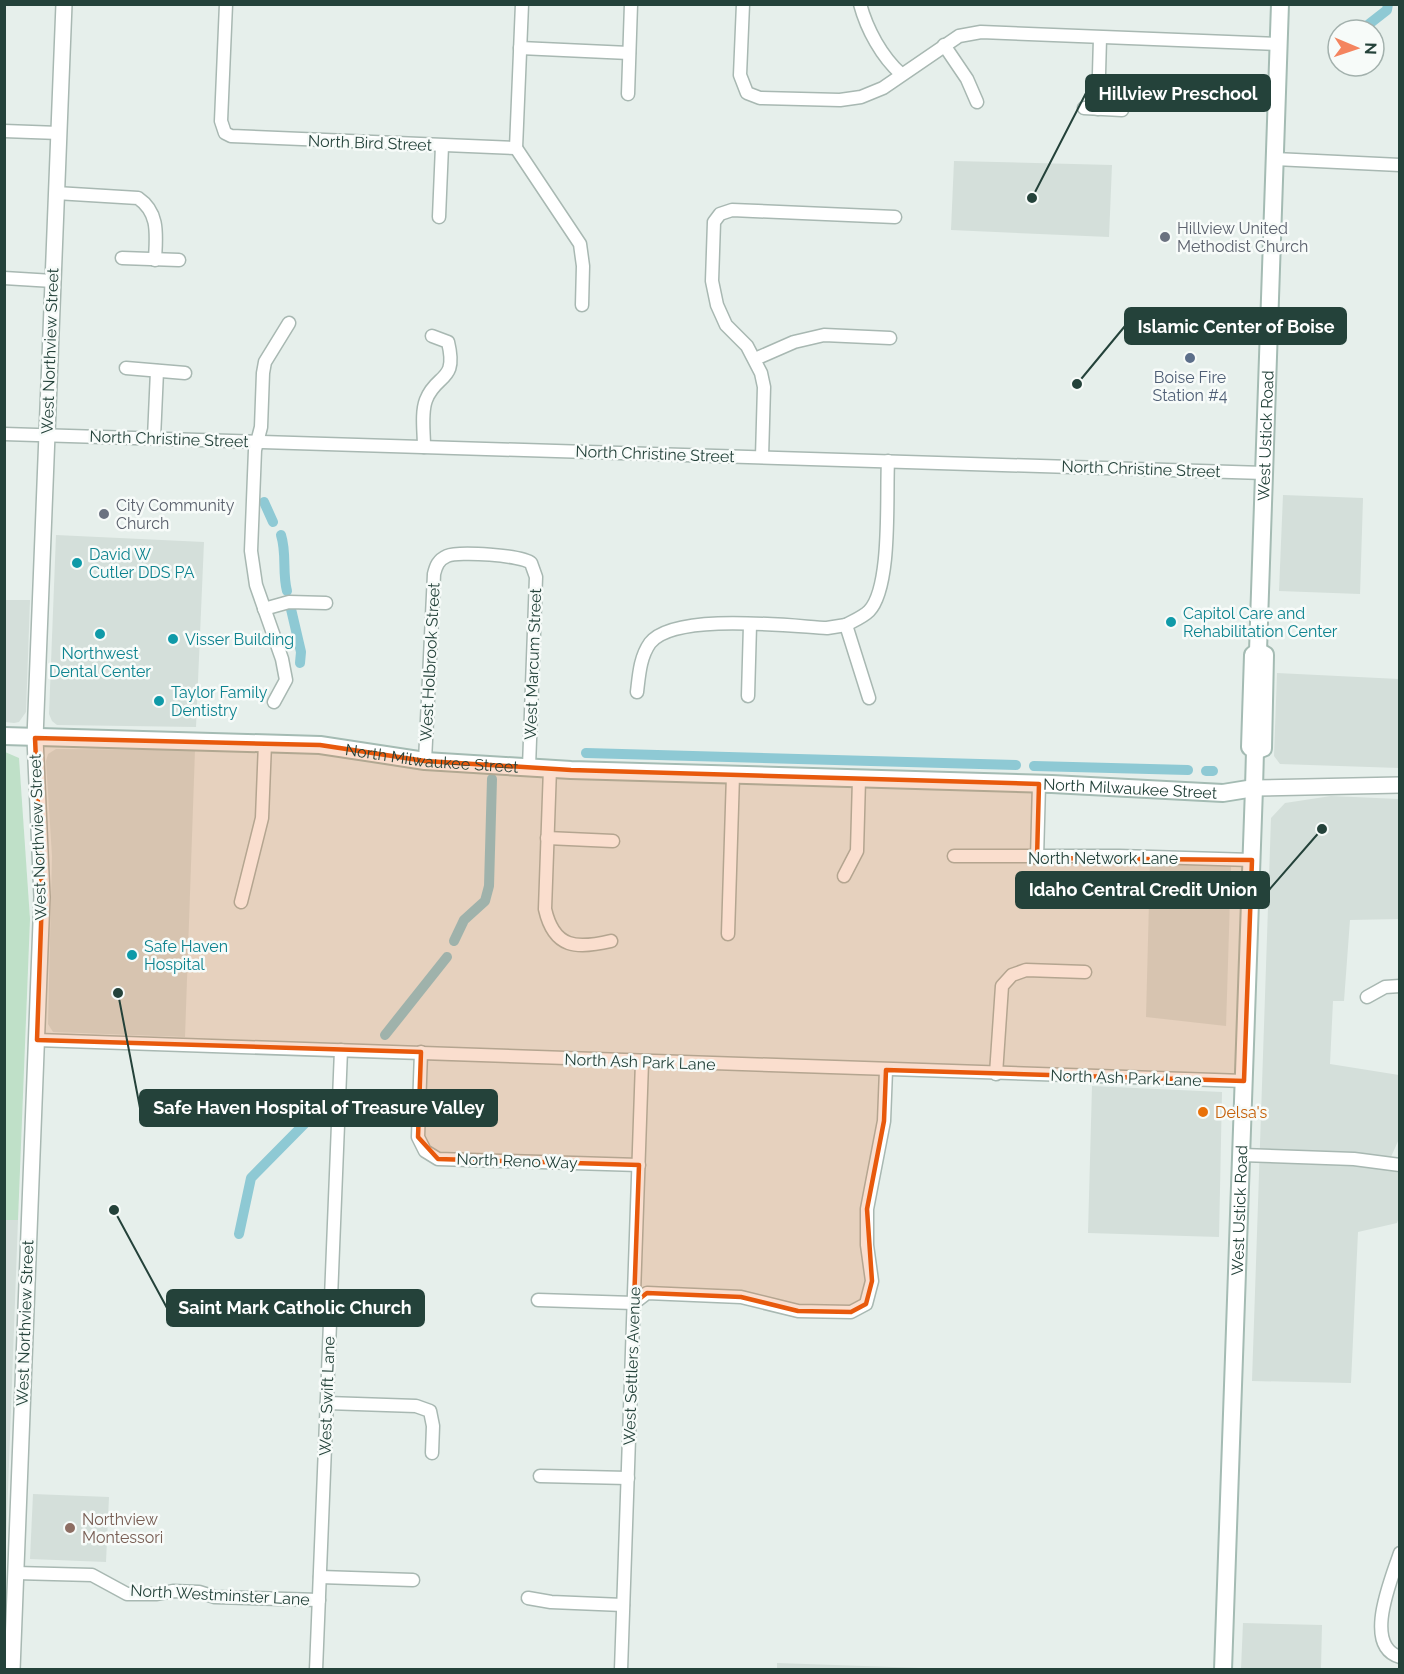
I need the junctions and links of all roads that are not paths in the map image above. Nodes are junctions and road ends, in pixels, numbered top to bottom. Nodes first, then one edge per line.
1 (63, 4) edge
2 (226, 4) edge
3 (522, 4) edge
4 (631, 4) edge
5 (743, 4) edge
6 (860, 4) edge
7 (1280, 4) edge
8 (1100, 38) junction
9 (1279, 44) junction
10 (944, 45) junction
11 (520, 48) junction
12 (629, 53) junction
13 (901, 74) junction
14 (628, 94) dead end
15 (976, 102) dead end
16 (1084, 108) dead end
17 (1098, 109) junction
18 (1122, 110) dead end
19 (4, 131) edge
20 (58, 133) junction
21 (442, 146) junction
22 (516, 148) junction
23 (1275, 159) junction
24 (1400, 165) edge
25 (56, 193) junction
26 (439, 217) dead end
27 (895, 217) dead end
28 (122, 258) dead end
29 (155, 260) junction
30 (179, 260) dead end
31 (4, 278) edge
32 (53, 281) junction
33 (582, 305) dead end
34 (289, 323) dead end
35 (432, 336) dead end
36 (890, 338) dead end
37 (755, 359) junction
38 (126, 368) dead end
39 (157, 371) junction
40 (185, 373) dead end
41 (4, 434) edge
42 (47, 435) junction
43 (154, 438) junction
44 (257, 442) junction
45 (424, 447) junction
46 (762, 458) junction
47 (888, 461) junction
48 (1264, 473) junction
49 (531, 563) joint
50 (326, 603) dead end
51 (264, 609) junction
52 (750, 625) junction
53 (846, 625) junction
54 (637, 692) dead end
55 (748, 696) dead end
56 (869, 698) dead end
57 (274, 702) dead end
58 (4, 736) edge
59 (35, 738) junction
60 (266, 743) junction
61 (425, 761) junction
62 (529, 767) junction
63 (550, 768) junction
64 (733, 775) junction
65 (859, 779) junction
66 (1038, 784) junction
67 (1400, 785) edge
68 (1254, 788) junction
69 (547, 838) junction
70 (613, 841) dead end
71 (954, 856) dead end
72 (1037, 858) junction
73 (1252, 860) junction
74 (844, 876) dead end
75 (241, 902) dead end
76 (728, 934) dead end
77 (611, 941) dead end
78 (1085, 972) dead end
79 (1400, 986) edge
80 (1367, 997) dead end
81 (37, 1040) junction
82 (341, 1050) junction
83 (421, 1052) junction
84 (642, 1062) junction
85 (886, 1070) junction
86 (996, 1074) junction
87 (1244, 1082) junction
88 (1241, 1155) junction
89 (1398, 1162) edge
90 (639, 1165) junction
91 (538, 1300) dead end
92 (634, 1303) junction
93 (327, 1403) junction
94 (432, 1453) dead end
95 (540, 1476) dead end
96 (628, 1478) junction
97 (1400, 1553) edge
98 (16, 1573) junction
99 (320, 1577) junction
100 (413, 1580) dead end
101 (528, 1598) dead end
102 (319, 1600) junction
103 (623, 1605) junction
104 (1400, 1657) edge
105 (12, 1670) edge
106 (316, 1670) edge
107 (621, 1670) edge
108 (1223, 1670) edge

1 - 20 street, West Northview Street
2 - 21 street, North Bird Street
3 - 11 street
4 - 12 street
5 - 13 street
6 - 13 street
7 - 9 main road, West Ustick Road
8 - 9 street
8 - 10 street
8 - 17 street
9 - 23 main road, West Ustick Road
10 - 13 street
10 - 15 street
11 - 12 street
11 - 22 street
12 - 14 street
16 - 17 street
17 - 18 street
19 - 20 street
20 - 25 street, West Northview Street
21 - 22 street, North Bird Street
21 - 26 street
22 - 33 street
23 - 24 street
23 - 48 main road, West Ustick Road
25 - 29 street
25 - 32 street, West Northview Street
27 - 37 street
28 - 29 street
29 - 30 street
31 - 32 street
32 - 42 street, West Northview Street
34 - 44 street
35 - 45 street
36 - 37 street
37 - 46 street
38 - 39 street
39 - 40 street
39 - 43 street
41 - 42 street, North Christine Street
42 - 43 street, North Christine Street
42 - 59 street, West Northview Street
43 - 44 street, North Christine Street
44 - 45 street, North Christine Street
44 - 51 street
45 - 46 street, North Christine Street
46 - 47 street, North Christine Street
47 - 48 street, North Christine Street
47 - 53 street
48 - 68 main road, West Ustick Road
49 - 61 street, West Holbrook Street
49 - 62 street, West Marcum Street
50 - 51 street
51 - 57 street
52 - 53 street
52 - 54 street
52 - 55 street
53 - 56 street
58 - 59 main road, North Milwaukee Street
59 - 60 main road, North Milwaukee Street
59 - 81 street, West Northview Street
60 - 61 main road, North Milwaukee Street
60 - 75 street
61 - 62 main road, North Milwaukee Street
62 - 63 main road, North Milwaukee Street
63 - 64 main road, North Milwaukee Street
63 - 69 street
64 - 65 main road, North Milwaukee Street
64 - 76 street
65 - 66 main road, North Milwaukee Street
65 - 74 street
66 - 68 main road, North Milwaukee Street
66 - 72 street
67 - 68 street, North Milwaukee Street
68 - 73 main road, West Ustick Road
69 - 70 street
69 - 77 street
71 - 72 street, North Network Lane
72 - 73 street, North Network Lane
73 - 87 main road, West Ustick Road
78 - 86 street
79 - 80 street
81 - 82 street, North Ash Park Lane
81 - 98 street, West Northview Street
82 - 83 street, North Ash Park Lane
82 - 93 street, West Swift Lane
83 - 84 street, North Ash Park Lane
83 - 90 street, North Reno Way
84 - 85 street, North Ash Park Lane
84 - 90 street, West Settlers Avenue
85 - 86 street, North Ash Park Lane
85 - 92 street
86 - 87 street, North Ash Park Lane
87 - 88 main road, West Ustick Road
88 - 89 street
88 - 108 main road, West Ustick Road
90 - 92 street, West Settlers Avenue
91 - 92 street
92 - 96 street, West Settlers Avenue
93 - 94 street
93 - 99 street, West Swift Lane
95 - 96 street
96 - 103 street, West Settlers Avenue
97 - 104 street
98 - 102 street, North Westminster Lane
98 - 105 street, West Northview Street
99 - 100 street
99 - 102 street, West Swift Lane
101 - 103 street
102 - 106 street, West Swift Lane
103 - 107 street, West Settlers Avenue

